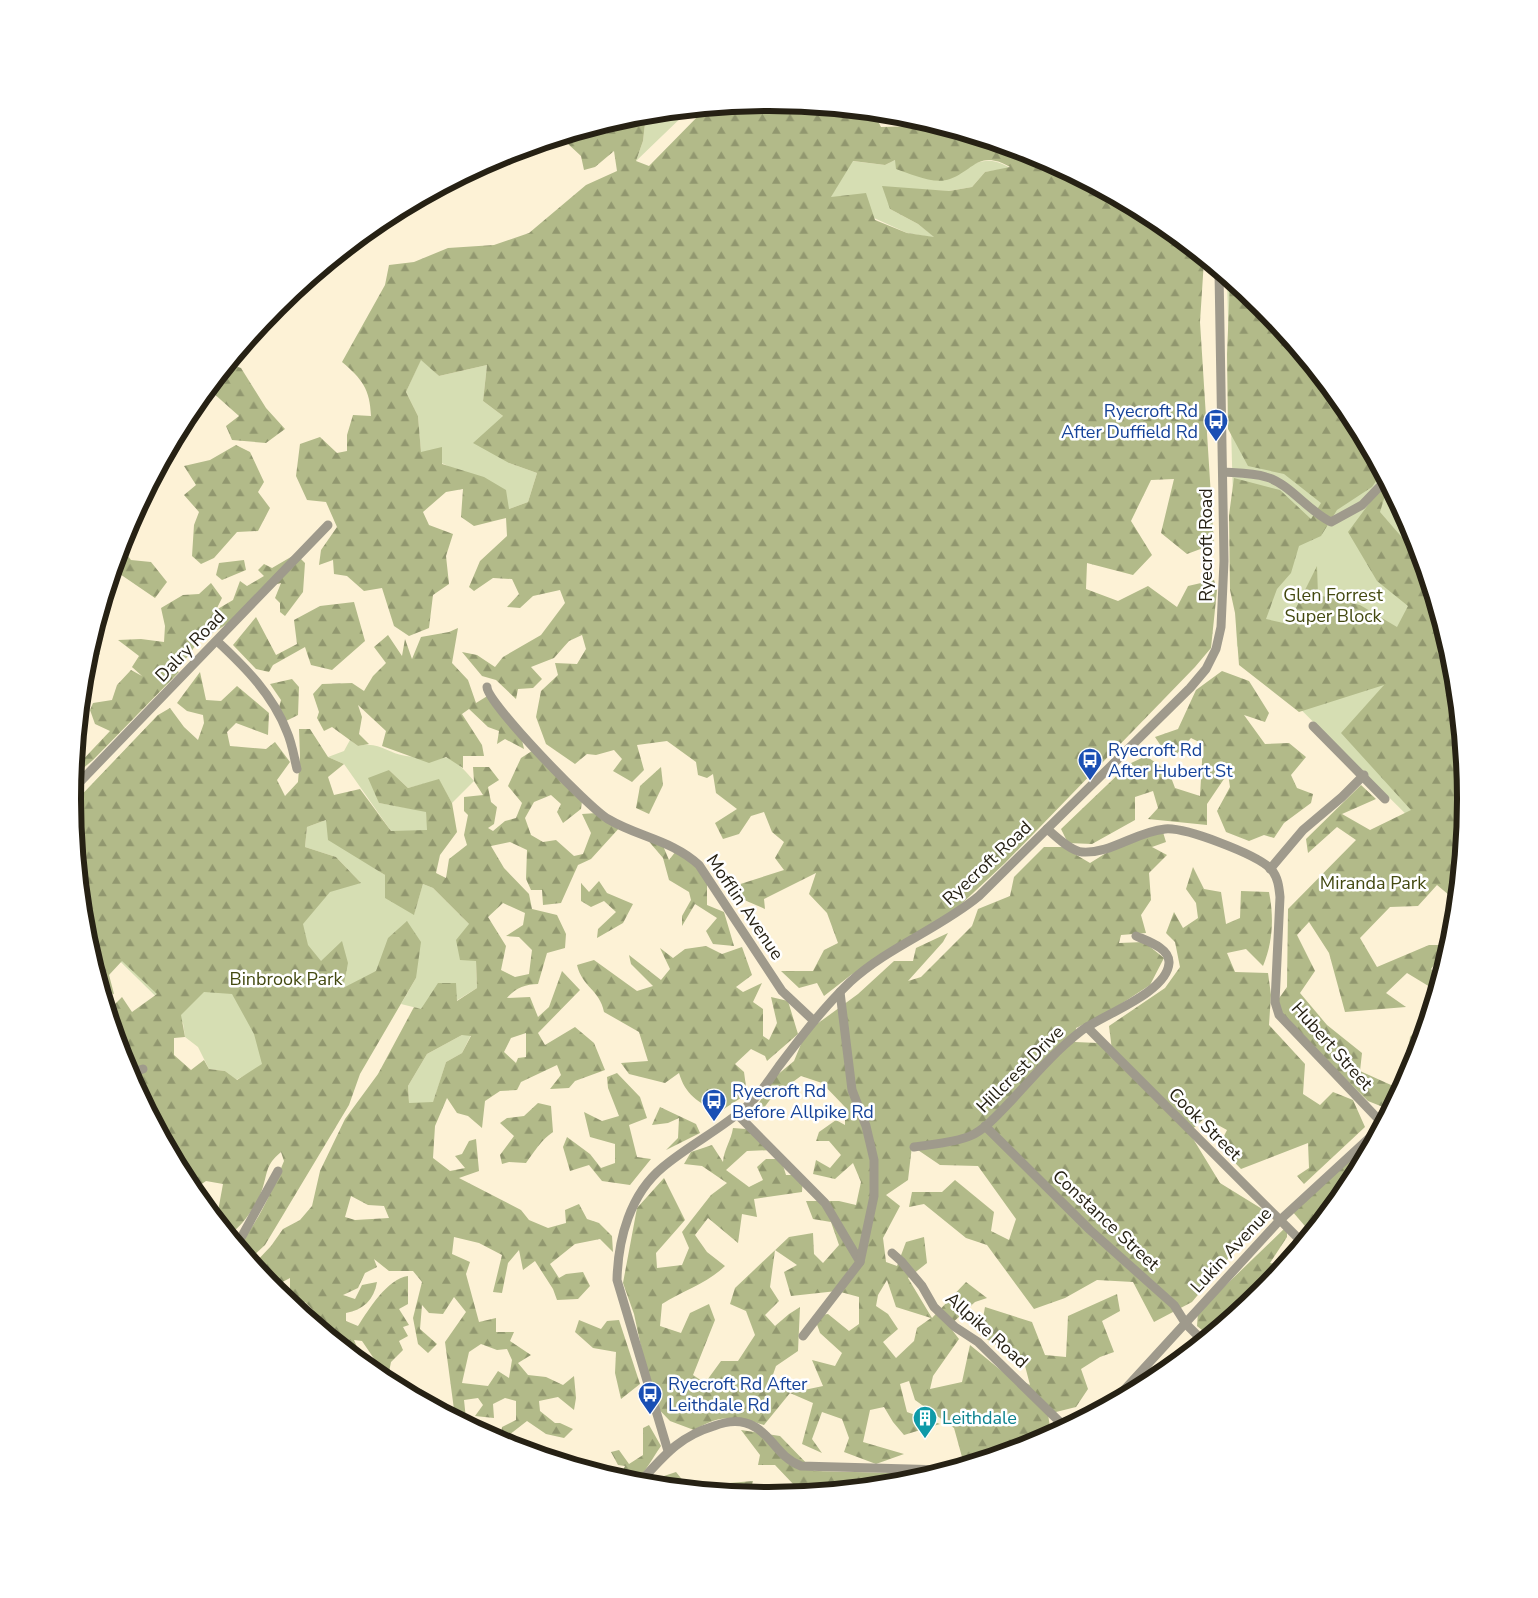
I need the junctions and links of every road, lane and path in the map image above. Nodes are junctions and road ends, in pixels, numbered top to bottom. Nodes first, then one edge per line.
1 (1219, 280) edge
2 (1223, 472) junction
3 (1381, 485) edge
4 (328, 525) dead end
5 (216, 641) junction
6 (487, 687) dead end
7 (1313, 726) dead end
8 (297, 769) dead end
9 (1364, 775) junction
10 (82, 780) edge
11 (1385, 799) dead end
12 (1047, 829) junction
13 (1270, 869) junction
14 (1136, 936) dead end
15 (840, 992) junction
16 (814, 1020) junction
17 (1086, 1027) junction
18 (143, 1069) dead end
19 (138, 1071) edge
20 (737, 1114) junction
21 (1378, 1119) edge
22 (985, 1126) junction
23 (1366, 1141) edge
24 (914, 1147) dead end
25 (278, 1171) dead end
26 (1279, 1221) junction
27 (240, 1238) edge
28 (1298, 1238) edge
29 (892, 1253) dead end
30 (860, 1262) junction
31 (1186, 1324) junction
32 (803, 1336) dead end
33 (1198, 1336) edge
34 (1129, 1385) edge
35 (1060, 1422) edge
36 (668, 1451) junction
37 (922, 1469) edge
38 (646, 1476) edge

1 - 2 street, Ryecroft Road
2 - 3 street
2 - 12 street, Ryecroft Road
4 - 5 street, Dalry Road
5 - 8 street
5 - 10 street, Dalry Road
6 - 16 street, Mofflin Avenue
7 - 9 street
9 - 11 street
9 - 13 street
12 - 13 street
12 - 15 street, Ryecroft Road
13 - 21 street, Hubert Street
14 - 17 street, Hillcrest Drive
15 - 16 street, Ryecroft Road
15 - 30 street
16 - 20 street, Ryecroft Road
17 - 22 street, Hillcrest Drive
17 - 26 street, Cook Street
18 - 19 street
20 - 30 street
20 - 36 street, Ryecroft Road
22 - 24 street, Hillcrest Drive
22 - 31 street, Constance Street
23 - 26 street, Lukin Avenue
25 - 27 street
26 - 28 street, Cook Street
26 - 31 street, Lukin Avenue
29 - 35 street, Allpike Road
30 - 32 street
31 - 33 street, Constance Street
31 - 34 street, Lukin Avenue
36 - 37 street
36 - 38 street

